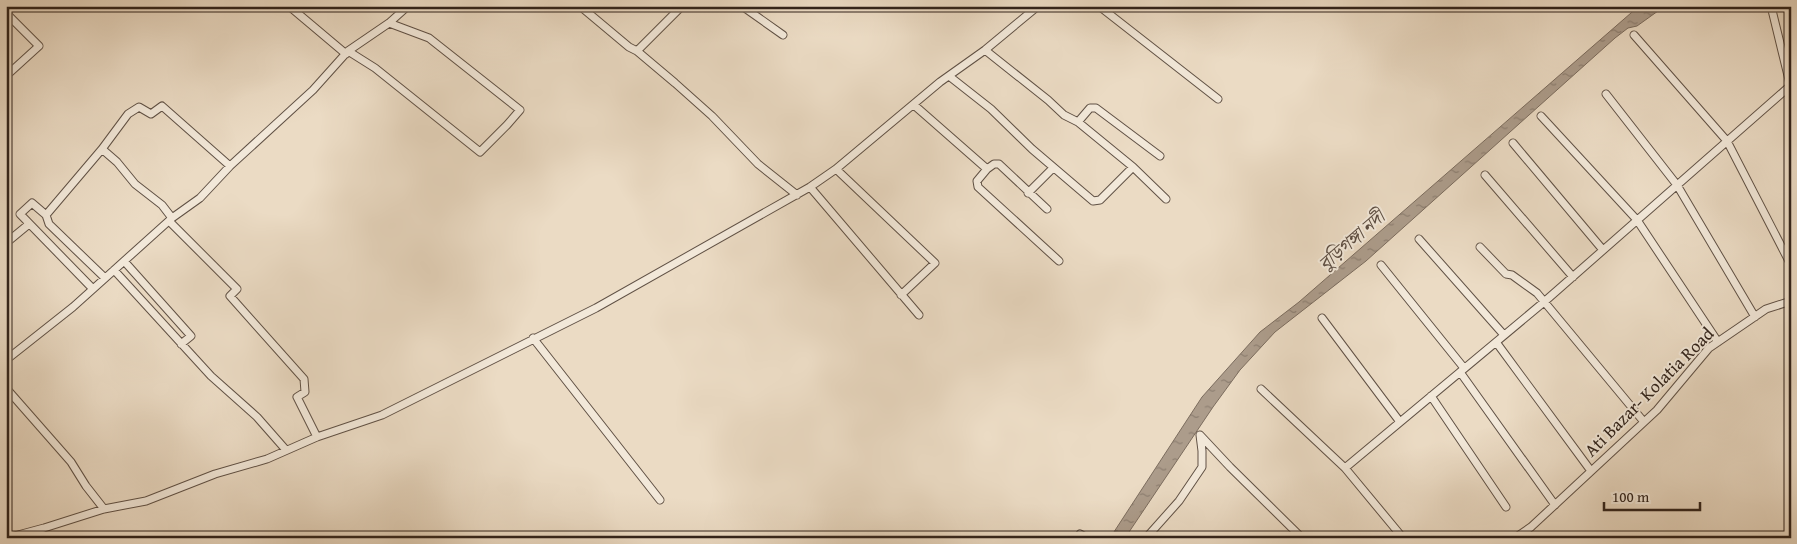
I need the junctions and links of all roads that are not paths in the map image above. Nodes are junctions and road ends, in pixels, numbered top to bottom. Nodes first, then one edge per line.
1 (289, 6) edge
2 (408, 6) edge
3 (580, 6) edge
4 (682, 6) edge
5 (742, 6) edge
6 (1038, 6) edge
7 (1099, 6) edge
8 (1771, 6) edge
9 (6, 13) edge
10 (388, 23) junction
11 (783, 35) dead end
12 (1634, 36) dead end
13 (984, 50) junction
14 (637, 51) junction
15 (347, 53) junction
16 (6, 76) edge
17 (948, 76) junction
18 (1791, 87) edge
19 (1606, 94) dead end
20 (1218, 99) dead end
21 (914, 105) junction
22 (1541, 116) dead end
23 (1078, 122) junction
24 (1727, 141) junction
25 (1512, 143) dead end
26 (102, 149) junction
27 (1160, 156) dead end
28 (230, 166) junction
29 (1133, 167) junction
30 (1053, 168) junction
31 (836, 169) junction
32 (987, 169) junction
33 (1485, 175) dead end
34 (1677, 185) junction
35 (810, 187) junction
36 (1028, 193) junction
37 (797, 195) junction
38 (1166, 199) dead end
39 (1047, 209) dead end
40 (46, 215) junction
41 (170, 219) junction
42 (1637, 220) junction
43 (29, 224) junction
44 (1419, 238) dead end
45 (6, 243) edge
46 (1480, 247) dead end
47 (1603, 250) junction
48 (124, 261) junction
49 (1059, 261) dead end
50 (1382, 265) dead end
51 (1791, 265) edge
52 (114, 270) junction
53 (1572, 277) junction
54 (105, 278) junction
55 (93, 289) junction
56 (901, 294) junction
57 (1791, 301) edge
58 (1544, 302) junction
59 (919, 315) dead end
60 (1755, 317) junction
61 (1322, 318) dead end
62 (1504, 335) junction
63 (533, 338) junction
64 (1496, 342) junction
65 (1718, 342) junction
66 (181, 344) junction
67 (6, 360) edge
68 (1462, 370) junction
69 (6, 388) edge
70 (1261, 389) dead end
71 (1431, 396) junction
72 (1400, 422) junction
73 (1644, 422) junction
74 (317, 437) junction
75 (286, 450) junction
76 (1345, 468) junction
77 (1591, 471) junction
78 (660, 500) dead end
79 (1555, 505) junction
80 (1506, 507) dead end
81 (104, 509) junction
82 (7, 538) edge
83 (1077, 538) edge
84 (1087, 538) edge
85 (1146, 538) edge
86 (1302, 538) edge
87 (1403, 538) edge
88 (1515, 538) edge

1 - 15 street
2 - 10 street
3 - 14 street
4 - 14 street
5 - 11 street
6 - 13 street
7 - 20 street
8 - 18 street
9 - 16 street
10 - 15 street
10 - 15 street
12 - 24 street
13 - 17 street
13 - 23 street
14 - 37 street
15 - 28 street
17 - 21 street
17 - 30 street
18 - 24 street
19 - 34 street
21 - 31 street
21 - 32 street
22 - 42 street
23 - 27 street
23 - 29 street
24 - 34 street
24 - 51 street
25 - 47 street
26 - 28 street
26 - 40 street
26 - 41 street
28 - 41 street
29 - 30 street
29 - 38 street
30 - 36 street
31 - 35 street
31 - 56 street
32 - 36 street
32 - 49 street
33 - 53 street
34 - 42 street
34 - 60 street
35 - 37 street
35 - 56 street
36 - 39 street
37 - 63 street
40 - 43 street
40 - 54 street
41 - 48 street
41 - 74 street
42 - 47 street
42 - 65 street
43 - 45 street
43 - 55 street
44 - 62 street
46 - 58 street
47 - 53 street
48 - 52 street
48 - 66 street
50 - 68 street
52 - 54 street
52 - 66 street
53 - 58 street
54 - 55 street
55 - 67 street
56 - 59 street
57 - 60 street, Ati Bazar- Kolatia Road
58 - 62 street
58 - 73 street
60 - 65 street, Ati Bazar- Kolatia Road
61 - 72 street
62 - 64 street
63 - 74 street
63 - 78 street
64 - 68 street
64 - 77 street
65 - 73 street, Ati Bazar- Kolatia Road
66 - 75 street
68 - 71 street
68 - 79 street
69 - 81 street
70 - 76 street
71 - 72 street
71 - 80 street
72 - 76 street
73 - 77 street, Ati Bazar- Kolatia Road
74 - 75 street
75 - 81 street
76 - 87 street
77 - 79 street, Ati Bazar- Kolatia Road
79 - 88 street, Ati Bazar- Kolatia Road
81 - 82 street
83 - 84 street
85 - 86 street

